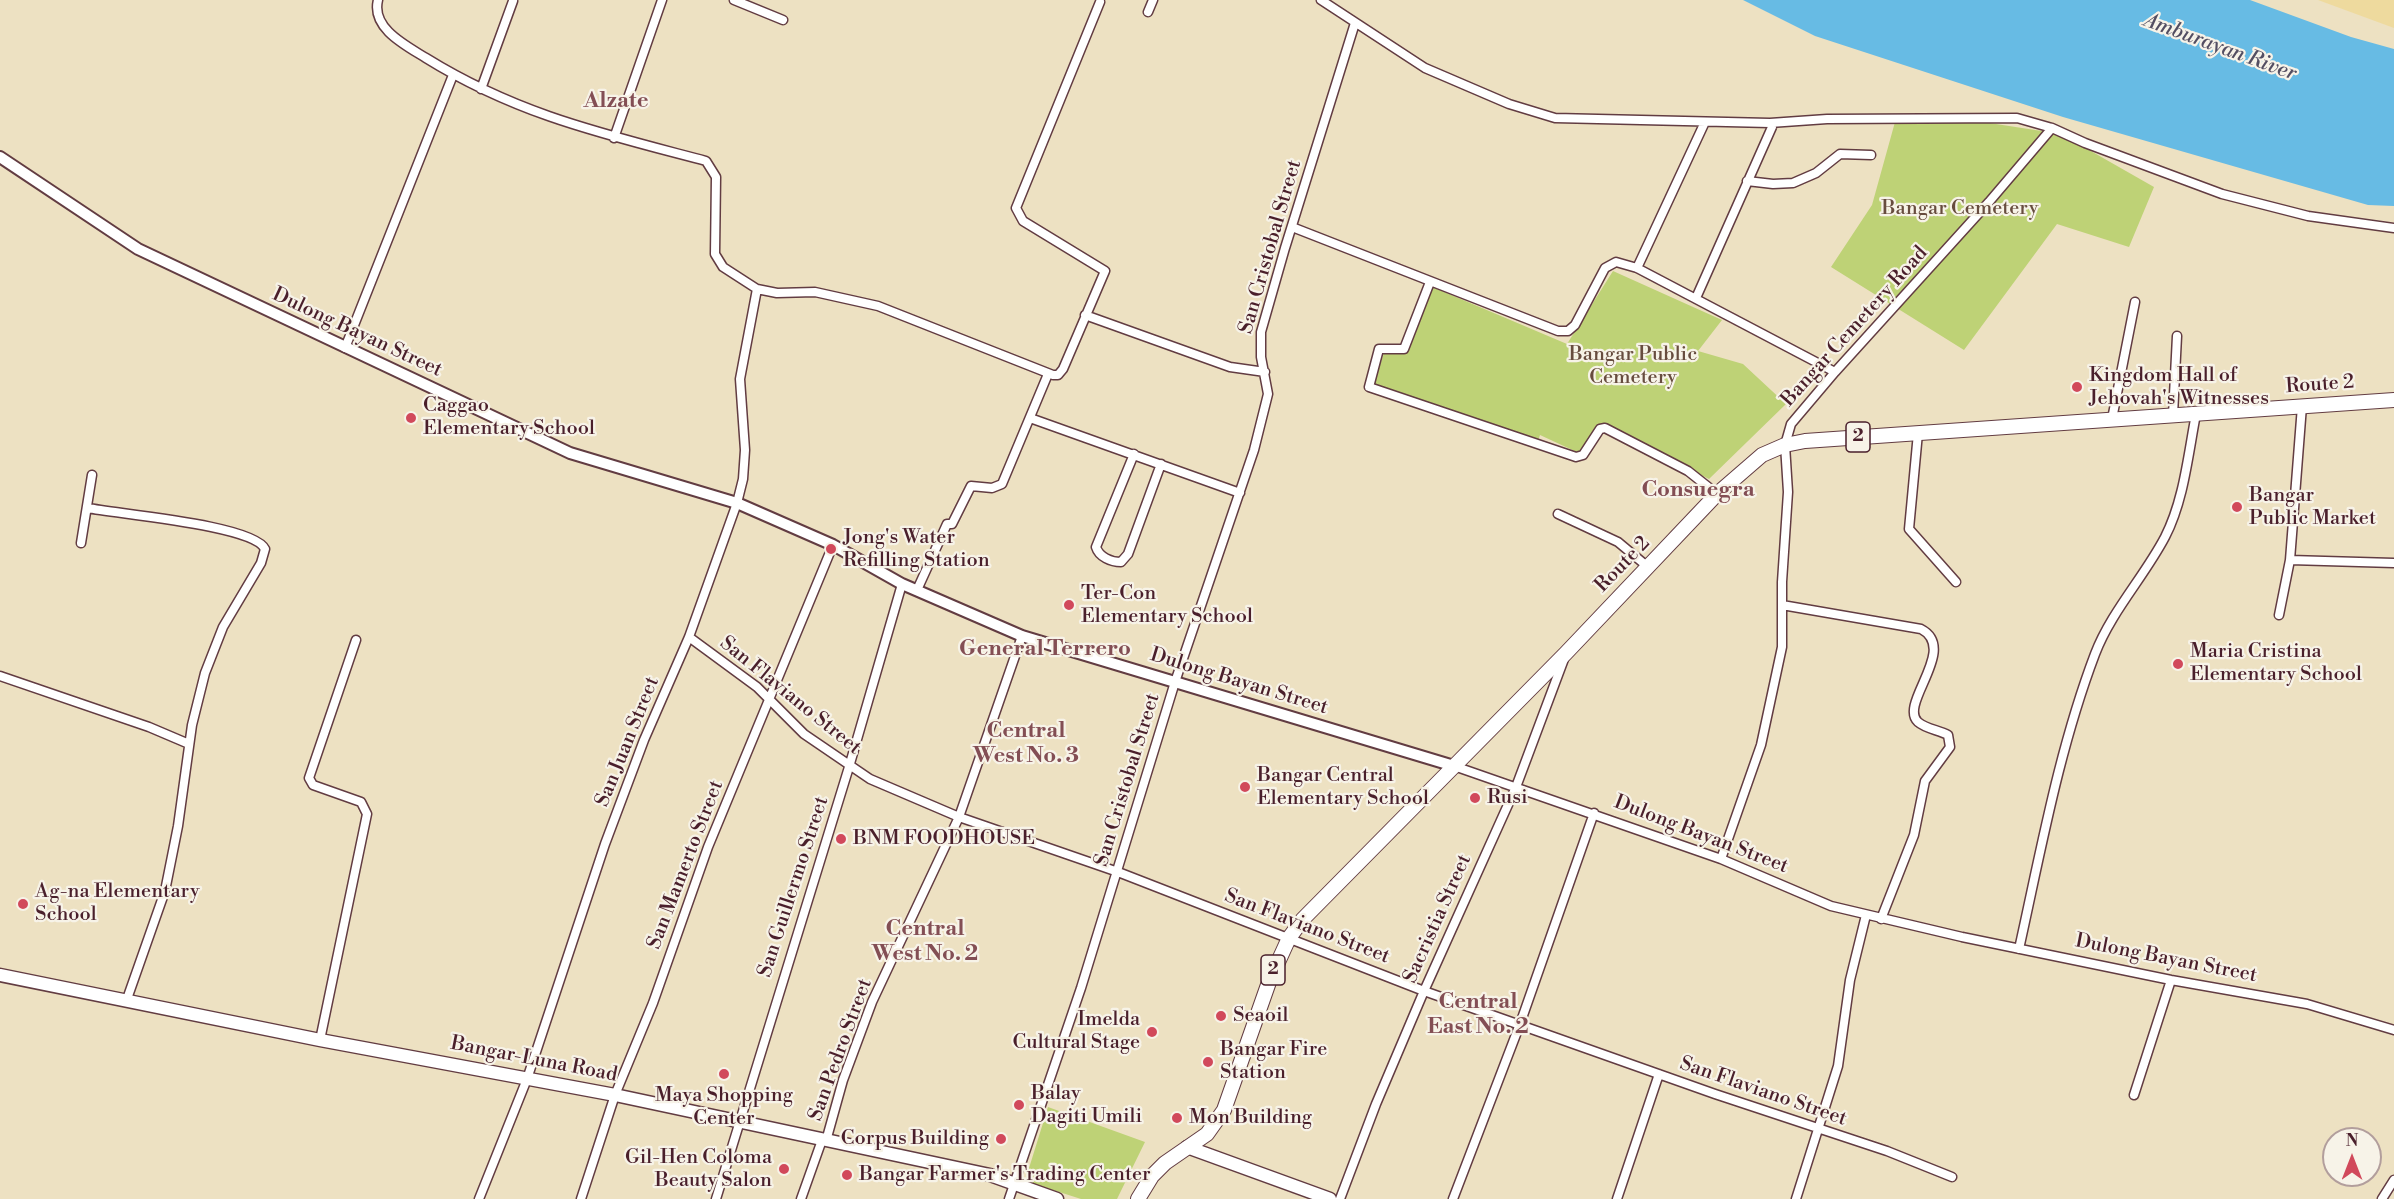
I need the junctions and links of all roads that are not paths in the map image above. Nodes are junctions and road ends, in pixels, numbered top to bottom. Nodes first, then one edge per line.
1 (378, 0) edge
2 (662, 0) edge
3 (734, 0) edge
4 (1153, 0) edge
5 (1321, 0) edge
6 (513, 1) edge
7 (1100, 2) dead end
8 (1148, 12) dead end
9 (783, 20) dead end
10 (1355, 23) junction
11 (453, 75) junction
12 (481, 88) junction
13 (1705, 122) junction
14 (1770, 123) junction
15 (2052, 128) junction
16 (614, 138) junction
17 (1871, 155) dead end
18 (0, 157) edge
19 (1748, 181) junction
20 (1292, 227) junction
21 (2394, 228) edge
22 (1637, 268) junction
23 (1430, 282) junction
24 (757, 289) junction
25 (1696, 298) junction
26 (2135, 302) dead end
27 (1085, 315) junction
28 (2177, 336) dead end
29 (345, 348) junction
30 (1265, 372) junction
31 (1835, 372) junction
32 (1048, 374) junction
33 (2394, 400) edge
34 (2302, 406) junction
35 (2196, 414) junction
36 (2173, 415) junction
37 (1030, 418) junction
38 (2112, 420) junction
39 (1918, 433) junction
40 (1785, 445) junction
41 (1134, 454) junction
42 (1161, 464) junction
43 (92, 476) dead end
44 (1240, 493) junction
45 (1717, 495) junction
46 (737, 503) junction
47 (88, 508) junction
48 (1558, 514) dead end
49 (81, 543) dead end
50 (833, 545) junction
51 (2290, 560) junction
52 (2394, 563) edge
53 (1648, 567) junction
54 (1956, 582) dead end
55 (902, 584) junction
56 (917, 590) junction
57 (1782, 605) junction
58 (2279, 615) dead end
59 (1022, 636) junction
60 (690, 637) junction
61 (356, 640) dead end
62 (1566, 653) junction
63 (0, 676) edge
64 (1175, 682) junction
65 (769, 699) junction
66 (189, 744) junction
67 (1454, 766) junction
68 (849, 767) junction
69 (1516, 787) junction
70 (1594, 813) junction
71 (959, 817) junction
72 (1721, 859) junction
73 (1118, 872) junction
74 (1866, 915) junction
75 (1881, 919) junction
76 (1289, 938) junction
77 (2019, 949) junction
78 (0, 975) edge
79 (2171, 980) junction
80 (1424, 990) junction
81 (127, 999) junction
82 (1520, 1024) junction
83 (2394, 1030) edge
84 (320, 1040) junction
85 (1659, 1074) junction
86 (527, 1079) junction
87 (615, 1095) junction
88 (2134, 1095) dead end
89 (738, 1122) junction
90 (1818, 1129) junction
91 (824, 1140) junction
92 (1186, 1147) junction
93 (1952, 1177) dead end
94 (2394, 1180) edge
95 (1015, 1182) junction
96 (479, 1199) edge
97 (581, 1199) edge
98 (716, 1199) edge
99 (801, 1199) edge
100 (1009, 1199) edge
101 (1057, 1199) edge
102 (1138, 1199) edge
103 (1330, 1199) edge
104 (1340, 1199) edge
105 (1453, 1199) edge
106 (1617, 1199) edge
107 (1796, 1199) edge
108 (2382, 1199) edge

1 - 11 street
2 - 16 street
3 - 9 street
4 - 8 street
5 - 10 street
6 - 12 street
7 - 27 street
10 - 13 street
10 - 20 street, San Cristobal Street
11 - 12 street
11 - 29 street
12 - 16 street
13 - 14 street
13 - 22 street
14 - 15 street
14 - 19 street
15 - 21 street
15 - 31 street, Bangar Cemetery Road
16 - 24 street
17 - 19 street
18 - 29 street, Dulong Bayan Street
19 - 25 street
20 - 23 street
20 - 30 street, San Cristobal Street
22 - 23 street
22 - 25 street
23 - 45 street
24 - 32 street
24 - 46 street, San Juan Street
25 - 31 street
26 - 38 street
27 - 30 street
27 - 32 street
28 - 36 street
29 - 46 street, Dulong Bayan Street
30 - 44 street, San Cristobal Street
31 - 40 street, Bangar Cemetery Road
32 - 37 street
33 - 34 highway, Route 2 / 2
34 - 35 highway, Route 2 / 2
34 - 51 street
35 - 36 highway, Route 2 / 2
35 - 77 street
36 - 38 highway, Route 2 / 2
37 - 41 street
37 - 56 street
38 - 39 highway, Route 2 / 2
39 - 40 highway, Route 2 / 2
39 - 54 street
40 - 45 highway, Route 2 / 2
40 - 57 street
41 - 42 street
41 - 42 street
42 - 44 street
43 - 47 street
44 - 64 street, San Cristobal Street
45 - 53 highway, Route 2 / 2
46 - 50 street, Dulong Bayan Street
46 - 60 street, San Juan Street
47 - 49 street
47 - 66 street
48 - 53 street
50 - 55 street, Dulong Bayan Street
50 - 65 street, San Mamerto Street
51 - 52 street
51 - 58 street
53 - 62 highway, Route 2 / 2
55 - 56 street, Dulong Bayan Street
55 - 68 street, San Guillermo Street
56 - 59 street, Dulong Bayan Street
57 - 72 street
57 - 75 street
59 - 64 street, Dulong Bayan Street
59 - 71 street, San Pedro Street
60 - 65 street, San Flaviano Street
60 - 86 street, San Juan Street
61 - 84 street
62 - 67 highway, Route 2 / 2
62 - 69 street, Sacristia Street
63 - 66 street
64 - 67 street, Dulong Bayan Street
64 - 73 street, San Cristobal Street
65 - 68 street, San Flaviano Street
65 - 87 street, San Mamerto Street
66 - 81 street
67 - 69 street, Dulong Bayan Street
67 - 76 highway, Route 2 / 2
68 - 71 street, San Flaviano Street
68 - 89 street, San Guillermo Street
69 - 70 street, Dulong Bayan Street
69 - 80 street, Sacristia Street
70 - 72 street, Dulong Bayan Street
70 - 82 street
71 - 73 street, San Flaviano Street
71 - 91 street, San Pedro Street
72 - 74 street, Dulong Bayan Street
73 - 76 street, San Flaviano Street
73 - 95 street, San Cristobal Street
74 - 75 street, Dulong Bayan Street
74 - 90 street
75 - 77 street, Dulong Bayan Street
76 - 80 street, San Flaviano Street
76 - 92 highway, Route 2 / 2
77 - 79 street, Dulong Bayan Street
78 - 81 main road, Bangar-Luna Road
79 - 83 street, Dulong Bayan Street
79 - 88 street
80 - 82 street, San Flaviano Street
80 - 104 street, Sacristia Street
81 - 84 main road, Bangar-Luna Road
82 - 85 street, San Flaviano Street
82 - 105 street
84 - 86 main road, Bangar-Luna Road
85 - 90 street, San Flaviano Street
85 - 106 street
86 - 87 main road, Bangar-Luna Road
86 - 96 street, San Juan Street
87 - 89 main road, Bangar-Luna Road
87 - 97 street, San Mamerto Street
89 - 91 main road, Bangar-Luna Road
89 - 98 street, San Guillermo Street
90 - 93 street, San Flaviano Street
90 - 107 street
91 - 95 main road, Bangar-Luna Road
91 - 99 street, San Pedro Street
92 - 102 highway, Route 2 / 2
92 - 103 main road
94 - 108 street
95 - 100 street, San Cristobal Street
95 - 101 main road, Bangar-Luna Road

